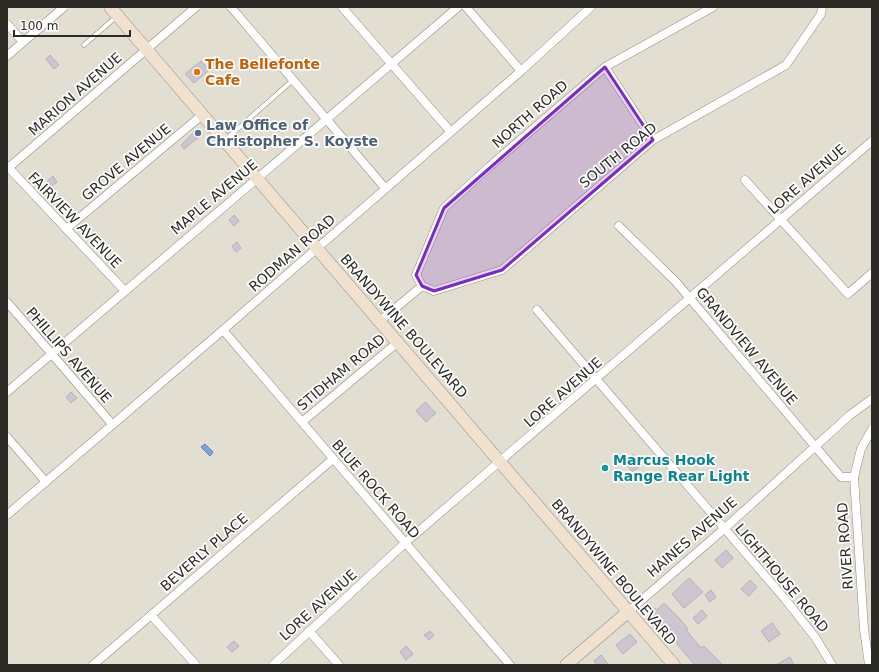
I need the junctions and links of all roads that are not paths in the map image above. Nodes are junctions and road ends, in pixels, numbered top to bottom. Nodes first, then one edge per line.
1 (64, 7) edge
2 (196, 7) edge
3 (230, 7) edge
4 (342, 7) edge
5 (458, 7) edge
6 (466, 7) edge
7 (591, 7) edge
8 (712, 7) edge
9 (822, 7) edge
10 (114, 11) edge
11 (7, 24) edge
12 (23, 42) junction
13 (84, 45) dead end
14 (146, 49) junction
15 (7, 56) edge
16 (391, 64) junction
17 (605, 67) junction
18 (521, 71) junction
19 (293, 80) junction
20 (202, 115) junction
21 (326, 119) junction
22 (450, 131) junction
23 (224, 140) junction
24 (653, 140) junction
25 (872, 141) edge
26 (7, 168) edge
27 (256, 179) junction
28 (745, 180) dead end
29 (385, 188) junction
30 (781, 219) junction
31 (619, 226) dead end
32 (66, 229) junction
33 (317, 248) junction
34 (872, 273) edge
35 (422, 286) junction
36 (124, 291) junction
37 (689, 299) junction
38 (7, 302) edge
39 (537, 310) dead end
40 (380, 321) junction
41 (223, 330) junction
42 (398, 342) junction
43 (52, 354) junction
44 (596, 380) junction
45 (7, 392) edge
46 (872, 399) edge
47 (302, 422) junction
48 (112, 424) junction
49 (872, 429) edge
50 (7, 437) edge
51 (815, 447) junction
52 (333, 459) junction
53 (500, 462) junction
54 (854, 477) junction
55 (46, 482) junction
56 (7, 515) edge
57 (724, 529) junction
58 (406, 543) junction
59 (629, 611) junction
60 (151, 615) junction
61 (309, 631) junction
62 (93, 665) edge
63 (196, 665) edge
64 (273, 665) edge
65 (339, 665) edge
66 (510, 665) edge
67 (566, 665) edge
68 (674, 665) edge
69 (832, 665) edge
70 (869, 665) edge

1 - 12 street
2 - 14 street, MARION AVENUE
3 - 19 street
4 - 16 street
5 - 16 street, MAPLE AVENUE
6 - 18 street
7 - 18 street, RODMAN ROAD
8 - 17 street, NORTH ROAD
9 - 24 street, SOUTH ROAD
10 - 13 lane
10 - 14 street, BRANDYWINE BOULEVARD
11 - 12 street
12 - 15 street
14 - 20 street, BRANDYWINE BOULEVARD
14 - 26 street, MARION AVENUE
16 - 21 street, MAPLE AVENUE
16 - 22 street
17 - 24 street
17 - 35 street, NORTH ROAD
18 - 22 street, RODMAN ROAD
19 - 21 street
19 - 23 lane
20 - 23 street, BRANDYWINE BOULEVARD
20 - 32 street, GROVE AVENUE
21 - 27 street, MAPLE AVENUE
21 - 29 street
22 - 29 street, RODMAN ROAD
23 - 27 street, BRANDYWINE BOULEVARD
24 - 35 street, SOUTH ROAD
25 - 30 street, LORE AVENUE
26 - 32 street, FAIRVIEW AVENUE
27 - 33 street, BRANDYWINE BOULEVARD
27 - 36 street, MAPLE AVENUE
28 - 30 street
29 - 33 street, RODMAN ROAD
30 - 34 street
30 - 37 street, LORE AVENUE
31 - 37 street, GRANDVIEW AVENUE
32 - 36 street, FAIRVIEW AVENUE
33 - 40 street, BRANDYWINE BOULEVARD
33 - 41 street, RODMAN ROAD
35 - 40 street
36 - 43 street, MAPLE AVENUE
37 - 44 street, LORE AVENUE
37 - 51 street, GRANDVIEW AVENUE
38 - 43 street, PHILLIPS AVENUE
39 - 44 street, LIGHTHOUSE ROAD
40 - 42 street, BRANDYWINE BOULEVARD
41 - 47 street, BLUE ROCK ROAD
41 - 48 street, RODMAN ROAD
42 - 47 street, STIDHAM ROAD
42 - 53 street, BRANDYWINE BOULEVARD
43 - 45 street, MAPLE AVENUE
43 - 48 street, PHILLIPS AVENUE
44 - 53 street, LORE AVENUE
44 - 57 street, LIGHTHOUSE ROAD
46 - 51 street, HAINES AVENUE
47 - 52 street, BLUE ROCK ROAD
48 - 55 street, RODMAN ROAD
49 - 54 street, RIVER ROAD
50 - 55 street
51 - 54 street, GRANDVIEW AVENUE
51 - 57 street, HAINES AVENUE
52 - 58 street, BLUE ROCK ROAD
52 - 60 street, BEVERLY PLACE
53 - 58 street, LORE AVENUE
53 - 59 street, BRANDYWINE BOULEVARD
54 - 70 street, RIVER ROAD
55 - 56 street, RODMAN ROAD
57 - 59 street, HAINES AVENUE
57 - 69 street, LIGHTHOUSE ROAD
58 - 61 street, LORE AVENUE
58 - 66 street, BLUE ROCK ROAD
59 - 67 street, HAINES AVENUE
59 - 68 street, BRANDYWINE BOULEVARD
60 - 62 street, BEVERLY PLACE
60 - 63 street
61 - 64 street, LORE AVENUE
61 - 65 street

